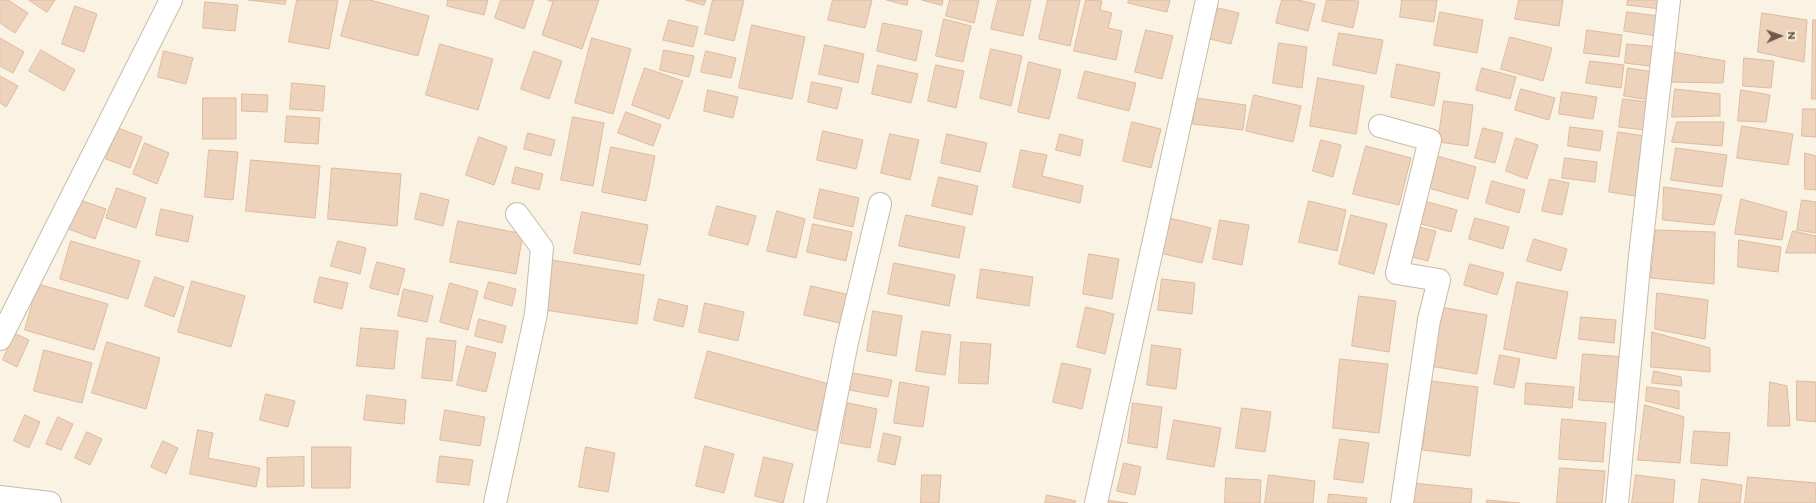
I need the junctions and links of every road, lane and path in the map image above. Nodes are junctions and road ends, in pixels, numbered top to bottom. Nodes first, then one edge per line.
1 (171, 0) edge
2 (1207, 0) edge
3 (1669, 0) edge
4 (1380, 126) dead end
5 (880, 204) dead end
6 (516, 214) dead end
7 (0, 339) edge
8 (0, 497) edge
9 (50, 503) edge
10 (495, 503) edge
11 (815, 503) edge
12 (1096, 503) edge
13 (1402, 503) edge
14 (1617, 503) edge

1 - 7 street
2 - 12 street
3 - 14 street
4 - 13 street
5 - 11 street
6 - 10 street
8 - 9 street

